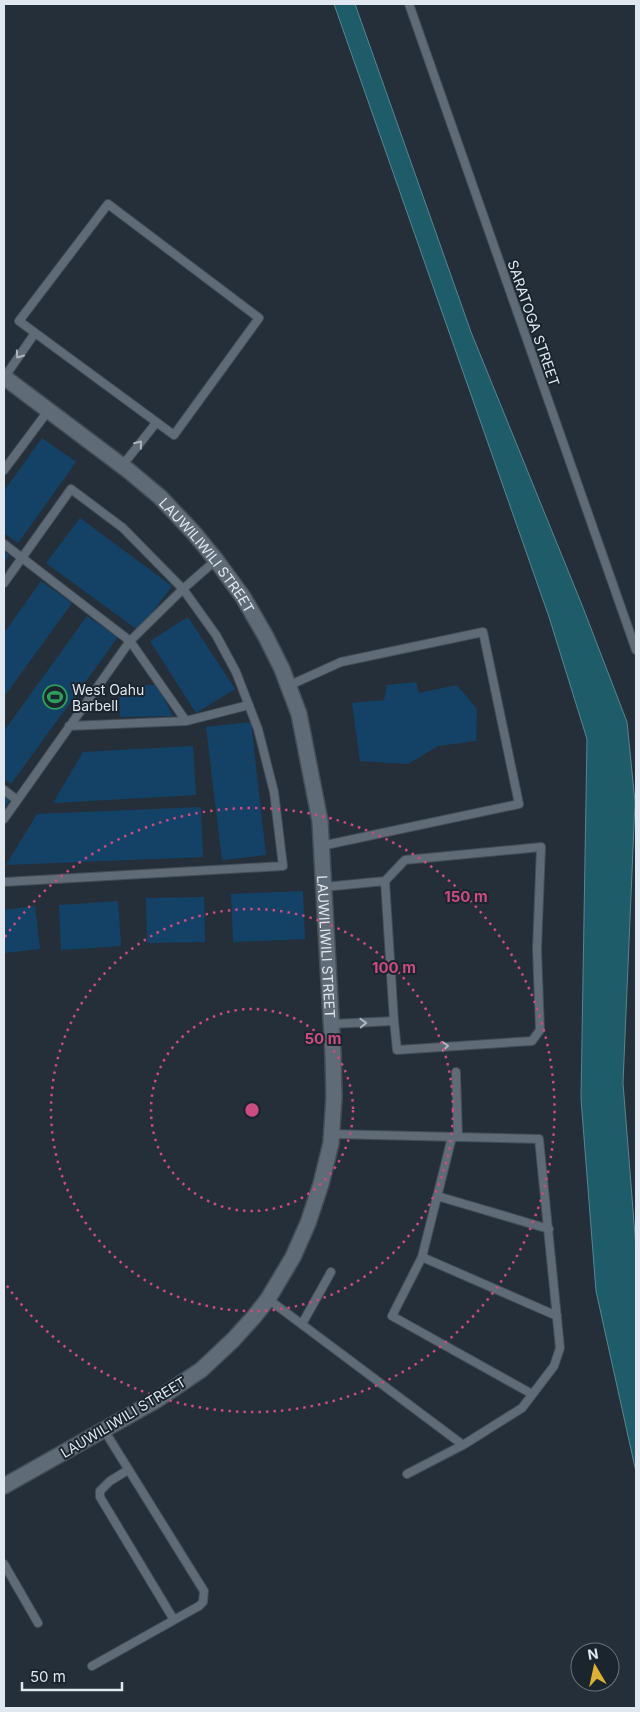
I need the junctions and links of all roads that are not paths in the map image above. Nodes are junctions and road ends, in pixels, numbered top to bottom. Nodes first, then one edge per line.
1 (409, 4) edge
2 (35, 333) junction
3 (4, 377) edge
4 (48, 411) junction
5 (156, 423) junction
6 (122, 466) junction
7 (4, 470) edge
8 (4, 544) edge
9 (22, 558) junction
10 (216, 560) junction
11 (4, 583) edge
12 (183, 589) junction
13 (130, 641) junction
14 (636, 650) edge
15 (288, 686) junction
16 (249, 705) junction
17 (186, 721) junction
18 (69, 726) junction
19 (4, 790) edge
20 (18, 800) junction
21 (4, 819) edge
22 (321, 846) junction
23 (385, 881) junction
24 (4, 882) edge
25 (324, 887) junction
26 (394, 1022) junction
27 (332, 1024) junction
28 (456, 1072) dead end
29 (332, 1134) junction
30 (455, 1137) junction
31 (437, 1196) junction
32 (549, 1229) junction
33 (422, 1257) junction
34 (331, 1272) dead end
35 (268, 1299) junction
36 (556, 1316) junction
37 (302, 1324) junction
38 (532, 1394) junction
39 (104, 1430) junction
40 (463, 1445) junction
41 (128, 1470) junction
42 (407, 1474) dead end
43 (4, 1486) edge
44 (4, 1564) edge
45 (174, 1620) junction
46 (38, 1623) dead end
47 (92, 1666) dead end

1 - 14 lane, SARATOGA STREET
2 -> 3 lane
2 - 5 lane
2 - 5 lane
3 - 4 street, LAUWILIWILI STREET
4 - 6 street, LAUWILIWILI STREET
4 - 7 lane
6 -> 5 lane
6 - 10 street, LAUWILIWILI STREET
8 - 9 lane
9 - 11 lane
9 - 12 lane
9 - 13 lane
10 - 12 lane
10 - 15 street, LAUWILIWILI STREET
12 - 13 lane
12 - 16 lane
13 - 17 lane
13 - 18 lane
15 - 22 street, LAUWILIWILI STREET
15 - 22 lane
16 - 17 lane
16 - 24 lane
17 - 18 lane
18 - 20 lane
19 - 20 lane
20 - 21 lane
22 - 25 street, LAUWILIWILI STREET
23 - 25 lane
23 - 26 lane
26 -> 23 lane
25 - 27 street, LAUWILIWILI STREET
27 -> 26 lane
27 - 29 street, LAUWILIWILI STREET
28 - 30 lane
29 - 30 lane
29 - 35 street, LAUWILIWILI STREET
30 - 31 lane
30 - 32 lane
31 - 32 lane
31 - 33 lane
32 - 36 lane
33 - 36 lane
33 - 38 lane
34 - 37 lane
35 - 37 lane
35 - 39 street, LAUWILIWILI STREET
36 - 38 lane
37 - 40 lane
38 - 40 lane
39 - 41 lane
39 - 43 street, LAUWILIWILI STREET
40 - 42 lane
41 - 45 lane
41 - 45 lane
44 - 46 lane
45 - 47 lane

